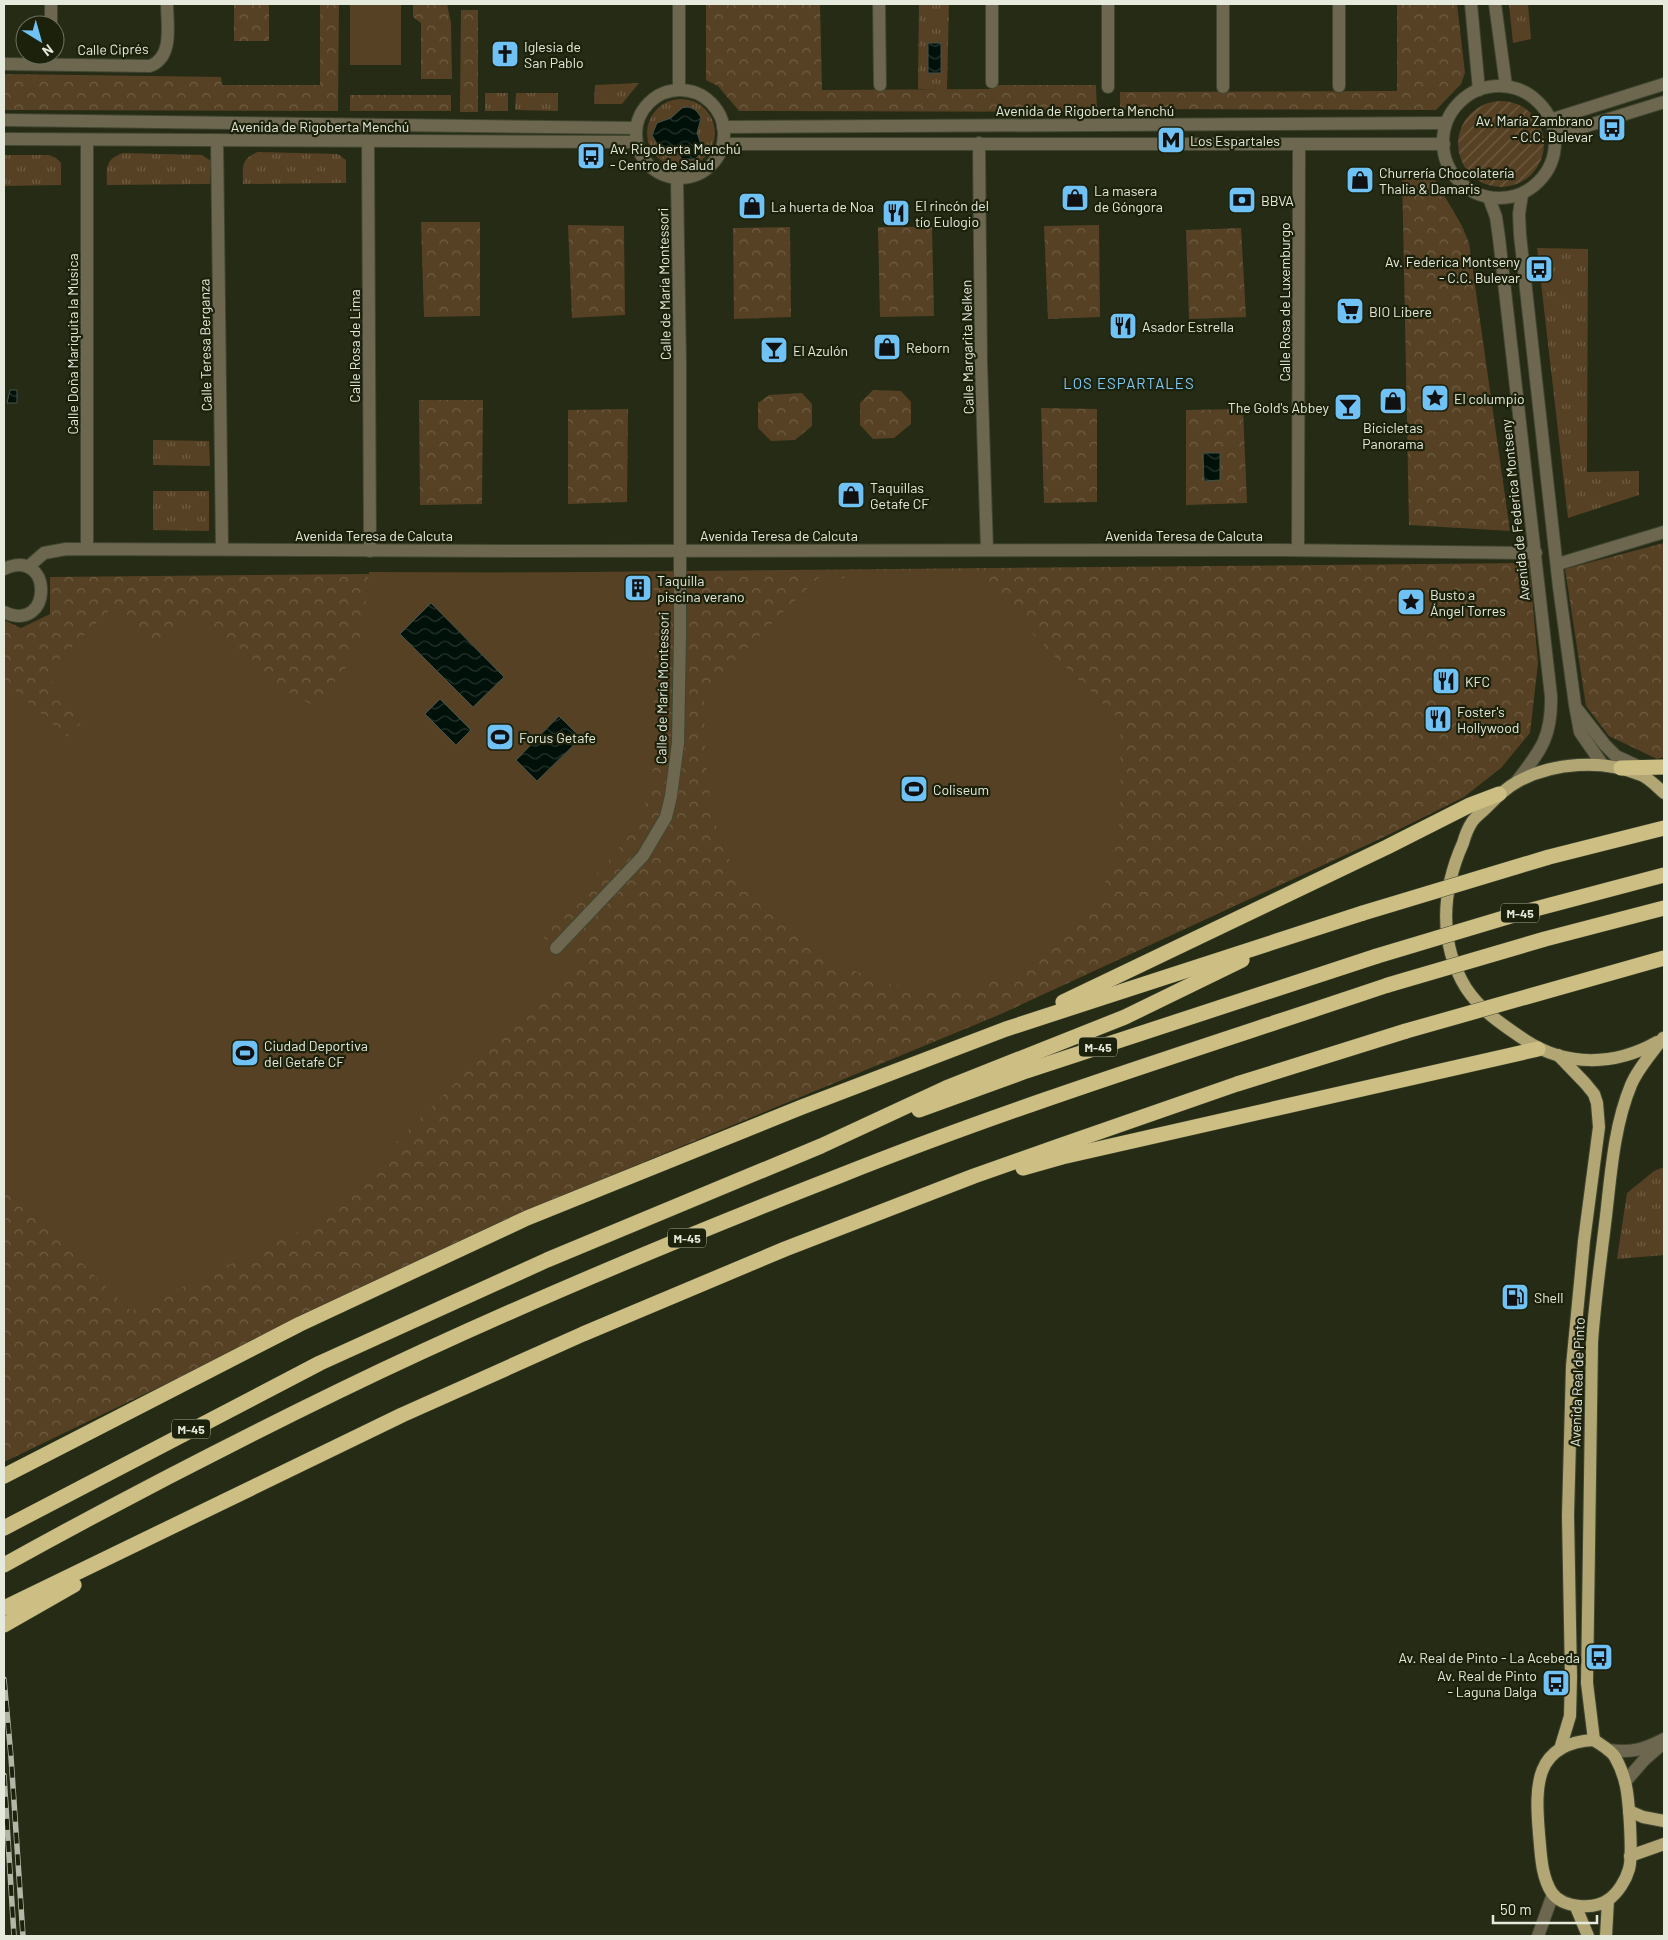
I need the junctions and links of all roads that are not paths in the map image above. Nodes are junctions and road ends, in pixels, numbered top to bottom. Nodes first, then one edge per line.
1 (167, 4) edge
2 (679, 4) edge
3 (879, 4) edge
4 (992, 4) edge
5 (1108, 4) edge
6 (1223, 4) edge
7 (1339, 4) edge
8 (1471, 4) edge
9 (1495, 4) edge
10 (65, 60) edge
11 (992, 82) dead end
12 (1664, 84) edge
13 (880, 85) dead end
14 (1339, 86) dead end
15 (1506, 86) junction
16 (1108, 87) dead end
17 (1223, 87) dead end
18 (679, 90) junction
19 (1479, 90) junction
20 (1664, 102) edge
21 (4, 120) edge
22 (1550, 120) junction
23 (1446, 123) junction
24 (723, 127) junction
25 (636, 128) junction
26 (1554, 136) junction
27 (4, 139) edge
28 (87, 140) junction
29 (217, 140) junction
30 (368, 141) junction
31 (636, 142) junction
32 (979, 143) junction
33 (722, 144) junction
34 (1299, 144) junction
35 (1444, 144) junction
36 (677, 178) junction
37 (1522, 194) junction
38 (1489, 198) junction
39 (1664, 532) edge
40 (87, 549) junction
41 (222, 549) junction
42 (370, 550) junction
43 (679, 550) junction
44 (988, 550) junction
45 (1298, 550) junction
46 (1536, 553) junction
47 (1558, 564) junction
48 (28, 567) junction
49 (4, 568) edge
50 (4, 612) edge
51 (1575, 705) junction
52 (1602, 764) junction
53 (1621, 768) junction
54 (1642, 768) junction
55 (1664, 768) edge
56 (1518, 781) junction
57 (1664, 793) edge
58 (1499, 794) junction
59 (1664, 828) edge
60 (1664, 875) edge
61 (1664, 908) edge
62 (1295, 934) junction
63 (556, 948) dead end
64 (1664, 958) edge
65 (1006, 1029) junction
66 (1664, 1038) edge
67 (1538, 1049) junction
68 (1558, 1056) junction
69 (822, 1146) junction
70 (930, 1193) junction
71 (4, 1476) edge
72 (7, 1526) edge
73 (9, 1562) edge
74 (4, 1608) edge
75 (19, 1609) junction
76 (4, 1624) edge
77 (1594, 1740) junction
78 (1664, 1741) edge
79 (1560, 1749) junction
80 (1608, 1750) junction
81 (1625, 1782) junction
82 (1628, 1811) junction
83 (1664, 1821) edge
84 (1664, 1844) edge
85 (1630, 1856) junction
86 (1553, 1894) junction
87 (1608, 1900) junction
88 (1576, 1907) junction
89 (1538, 1936) edge
90 (1588, 1936) edge
91 (1606, 1936) edge

1 - 10 street, Calle Ciprés
2 - 18 street
3 - 13 street
4 - 11 street
5 - 16 street
6 - 17 street
7 - 14 street
8 - 19 street
9 - 15 street
12 - 22 street
15 - 19 street
15 - 22 street
18 - 24 street
18 - 25 street
19 - 23 street
20 - 26 street
21 - 25 street, Avenida de Rigoberta Menchú
22 - 26 street
23 - 24 street, Avenida de Rigoberta Menchú
23 - 35 street
24 - 33 street
25 - 31 street
26 - 37 street
27 - 28 street, Avenida de Rigoberta Menchú
28 - 29 street, Avenida de Rigoberta Menchú
28 - 40 street, Calle Doña Mariquita la Música
29 - 30 street, Avenida de Rigoberta Menchú
29 - 41 street, Calle Teresa Berganza
30 - 31 street, Avenida de Rigoberta Menchú
30 - 42 street, Calle Rosa de Lima
31 - 36 street
32 - 33 street
32 - 34 street
32 - 44 street, Calle Margarita Nelken
33 - 36 street
34 - 35 street
34 - 45 street, Calle Rosa de Luxemburgo
35 - 38 street
36 - 43 street, Calle de María Montessori
37 - 38 street
37 - 47 street
38 - 46 street, Avenida de Federica Montseny
39 - 47 street
40 - 41 street, Avenida Teresa de Calcuta
40 - 48 street, Avenida Teresa de Calcuta
41 - 42 street, Avenida Teresa de Calcuta
42 - 43 street, Avenida Teresa de Calcuta
43 - 44 street, Avenida Teresa de Calcuta
43 - 63 street, Calle de María Montessori
44 - 45 street, Avenida Teresa de Calcuta
45 - 46 street, Avenida Teresa de Calcuta
46 - 56 street, Avenida de Federica Montseny
47 - 51 street
48 - 49 street
48 - 50 street
51 - 52 street
51 - 54 street
52 - 53 main road
52 - 56 main road
53 - 54 highway
53 - 57 main road
54 - 55 highway
56 - 58 main road
58 - 65 highway
58 - 67 main road
59 - 62 highway, bridge
60 - 69 highway, M-45, bridge
61 - 73 highway, M-45, bridge
62 - 65 highway
62 - 69 highway
64 - 70 highway, bridge
65 - 71 highway
66 - 68 main road
66 - 77 main road, Avenida Real de Pinto
67 - 68 main road
67 - 70 highway
68 - 79 main road, Avenida Real de Pinto
69 - 72 highway, M-45
70 - 75 highway
74 - 75 highway
75 - 76 highway
77 - 79 main road
77 - 80 main road
78 - 80 street
78 - 81 street
79 - 86 main road
80 - 81 main road
81 - 82 main road
82 - 83 main road
82 - 85 main road
84 - 85 main road
85 - 87 main road
86 - 88 main road
86 - 89 street
87 - 88 main road
87 - 91 main road
88 - 90 main road

